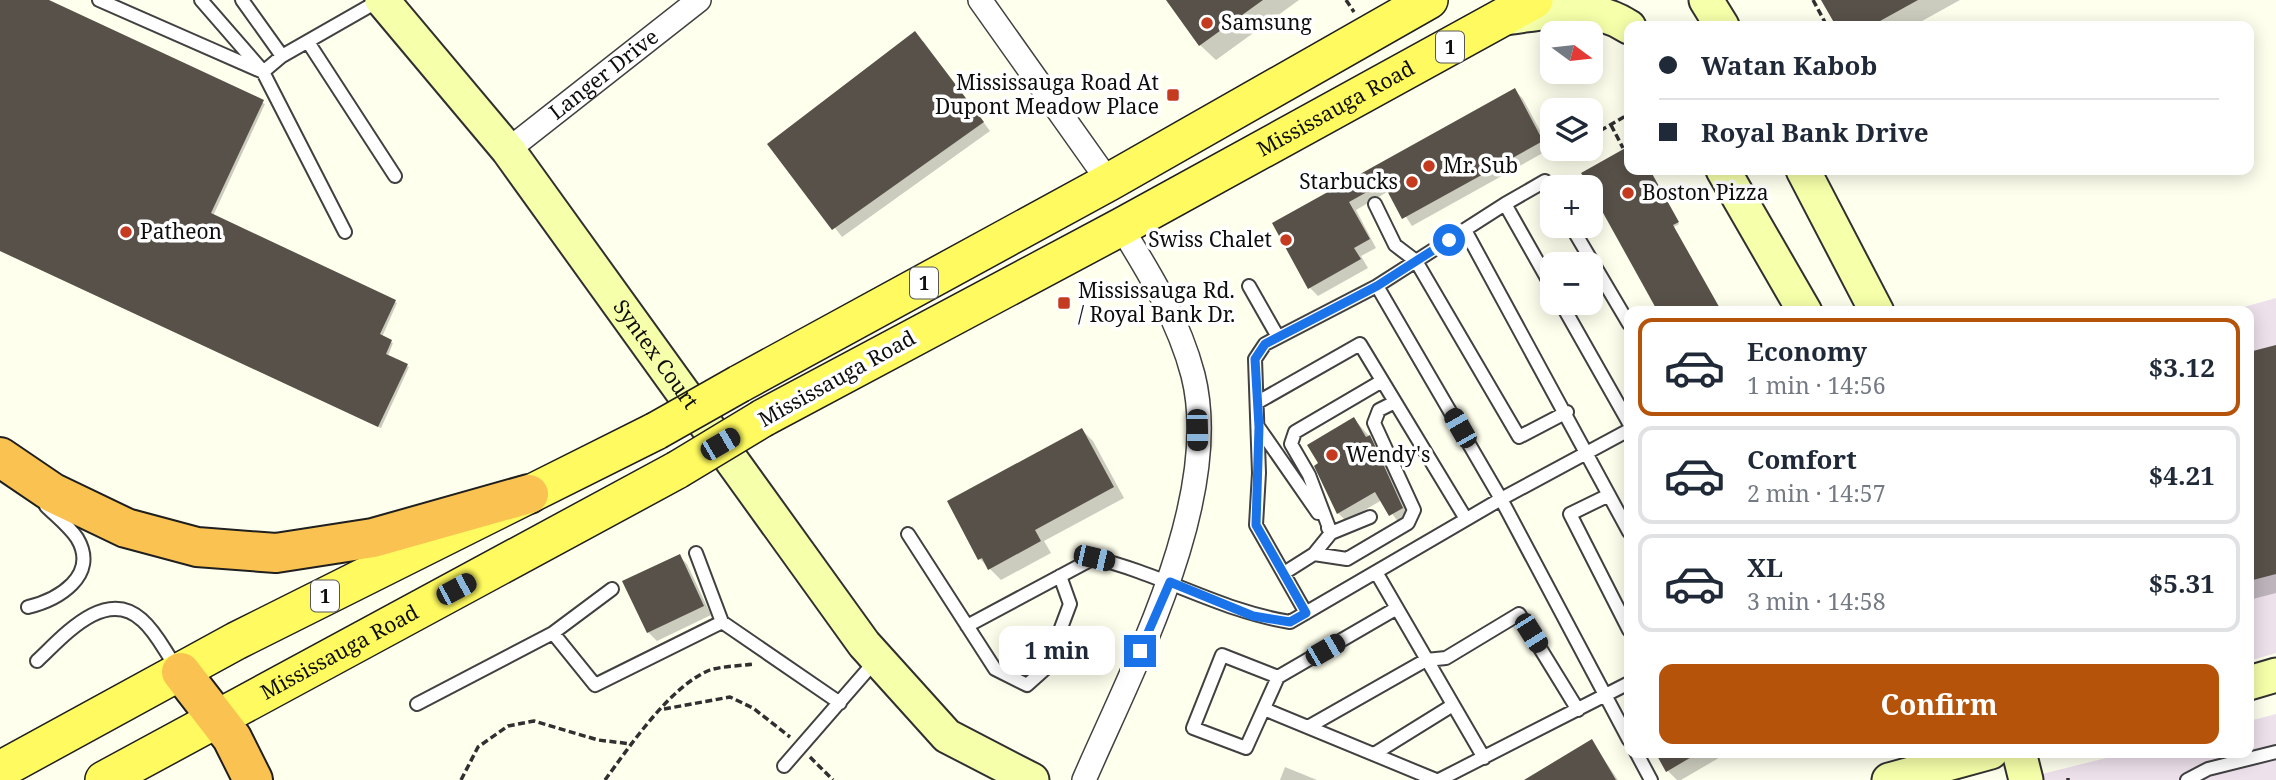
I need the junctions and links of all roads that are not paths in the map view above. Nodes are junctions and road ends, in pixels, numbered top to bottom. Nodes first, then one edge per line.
1 (99, 0) edge
2 (201, 0) edge
3 (243, 0) edge
4 (381, 0) edge
5 (699, 0) edge
6 (979, 0) edge
7 (1429, 0) edge
8 (1534, 0) edge
9 (1625, 0) edge
10 (1503, 18) junction
11 (1636, 21) edge
12 (1624, 24) edge
13 (308, 42) junction
14 (282, 56) junction
15 (263, 72) junction
16 (508, 149) junction
17 (1726, 175) edge
18 (1806, 175) edge
19 (395, 176) dead end
20 (1109, 182) junction
21 (1540, 184) edge
22 (1374, 204) dead end
23 (1506, 204) junction
24 (1121, 227) junction
25 (1465, 230) junction
26 (345, 232) dead end
27 (1578, 238) edge
28 (1416, 261) junction
29 (1540, 265) edge
30 (1249, 286) dead end
31 (1377, 286) junction
32 (1802, 306) edge
33 (1874, 306) edge
34 (1568, 315) edge
35 (1624, 316) edge
36 (1278, 337) junction
37 (1382, 381) junction
38 (1258, 402) junction
39 (1395, 402) junction
40 (1567, 412) junction
41 (1624, 414) edge
42 (1259, 427) junction
43 (1624, 433) edge
44 (1588, 452) junction
45 (0, 459) edge
46 (529, 494) junction
47 (1609, 495) junction
48 (1501, 499) junction
49 (1370, 517) dead end
50 (1466, 519) junction
51 (1624, 523) edge
52 (1331, 533) junction
53 (908, 534) dead end
54 (696, 553) dead end
55 (1314, 554) junction
56 (1376, 572) junction
57 (1284, 573) junction
58 (1060, 576) junction
59 (1170, 582) junction
60 (612, 589) dead end
61 (28, 607) dead end
62 (1397, 608) junction
63 (1306, 613) junction
64 (1624, 620) edge
65 (722, 622) junction
66 (967, 626) junction
67 (553, 633) junction
68 (877, 658) junction
69 (1426, 660) junction
70 (37, 661) dead end
71 (181, 672) junction
72 (2276, 675) edge
73 (1278, 677) junction
74 (2254, 681) edge
75 (1624, 686) edge
76 (1605, 696) junction
77 (840, 703) junction
78 (417, 704) dead end
79 (1453, 705) junction
80 (1264, 709) junction
81 (1578, 710) junction
82 (218, 718) junction
83 (1308, 727) junction
84 (1624, 731) edge
85 (2276, 752) edge
86 (1374, 754) junction
87 (1484, 758) junction
88 (1639, 758) edge
89 (2020, 758) edge
90 (2252, 758) edge
91 (2254, 758) edge
92 (1975, 761) edge
93 (783, 766) dead end
94 (0, 770) edge
95 (1416, 776) edge
96 (104, 780) edge
97 (253, 780) edge
98 (1032, 780) edge
99 (1084, 780) edge
100 (1438, 780) edge
101 (1651, 780) edge
102 (1889, 780) edge
103 (2026, 780) edge
104 (2187, 780) edge

1 - 15 lane
2 - 15 lane
3 - 14 lane
4 - 13 lane
4 - 16 street, Syntex Court
5 - 16 street, Langer Drive
6 - 20 street
7 - 20 main road, Mississauga Road / 1
8 - 10 main road, Mississauga Road / 1
9 - 11 street
10 - 12 street
10 - 24 main road, Mississauga Road / 1
13 - 14 lane
13 - 19 lane
14 - 15 lane
15 - 26 lane
16 - 68 street, Syntex Court
17 - 32 street
18 - 33 street
20 - 46 main road, Mississauga Road / 1, bridge
21 - 23 lane
22 - 28 lane
23 - 25 lane
23 - 29 lane
24 - 59 street
24 - 82 main road, Mississauga Road / 1, bridge
25 - 28 lane
25 - 40 lane
27 - 35 lane
28 - 31 lane
28 - 40 lane
30 - 36 lane
31 - 36 lane
31 - 48 lane
34 - 41 lane
36 - 38 lane
37 - 38 lane
37 - 39 lane
37 - 52 lane
38 - 42 lane
39 - 50 lane
39 - 55 lane
40 - 44 lane
42 - 52 lane
42 - 57 lane
43 - 44 lane
44 - 47 lane
44 - 48 lane
45 - 46 highway
45 - 61 lane
46 - 71 main road, Mississauga Road / 1
47 - 51 lane
47 - 64 lane
48 - 50 lane
48 - 76 lane
49 - 52 lane
50 - 56 lane
52 - 55 lane
53 - 66 lane
54 - 65 lane
55 - 57 lane
56 - 62 lane
56 - 63 lane
57 - 63 lane
58 - 59 lane
58 - 66 lane
58 - 66 lane
59 - 63 lane
59 - 99 street
60 - 67 lane
62 - 69 lane
62 - 73 lane
65 - 67 lane
65 - 77 lane
67 - 78 lane
68 - 77 lane
68 - 98 street, Syntex Court
69 - 79 lane
69 - 81 lane
69 - 83 lane
70 - 71 lane
71 - 82 highway
71 - 94 main road, Mississauga Road / 1
72 - 74 street
73 - 80 lane
73 - 80 lane
75 - 76 lane
76 - 81 lane
76 - 84 lane
77 - 93 lane
79 - 86 lane
79 - 87 lane
80 - 83 lane
81 - 87 lane
82 - 96 main road, Mississauga Road / 1
82 - 97 highway
83 - 86 lane
85 - 91 lane
86 - 95 lane
87 - 100 lane
88 - 101 lane
89 - 103 street
90 - 104 lane
92 - 102 street
95 - 100 lane

